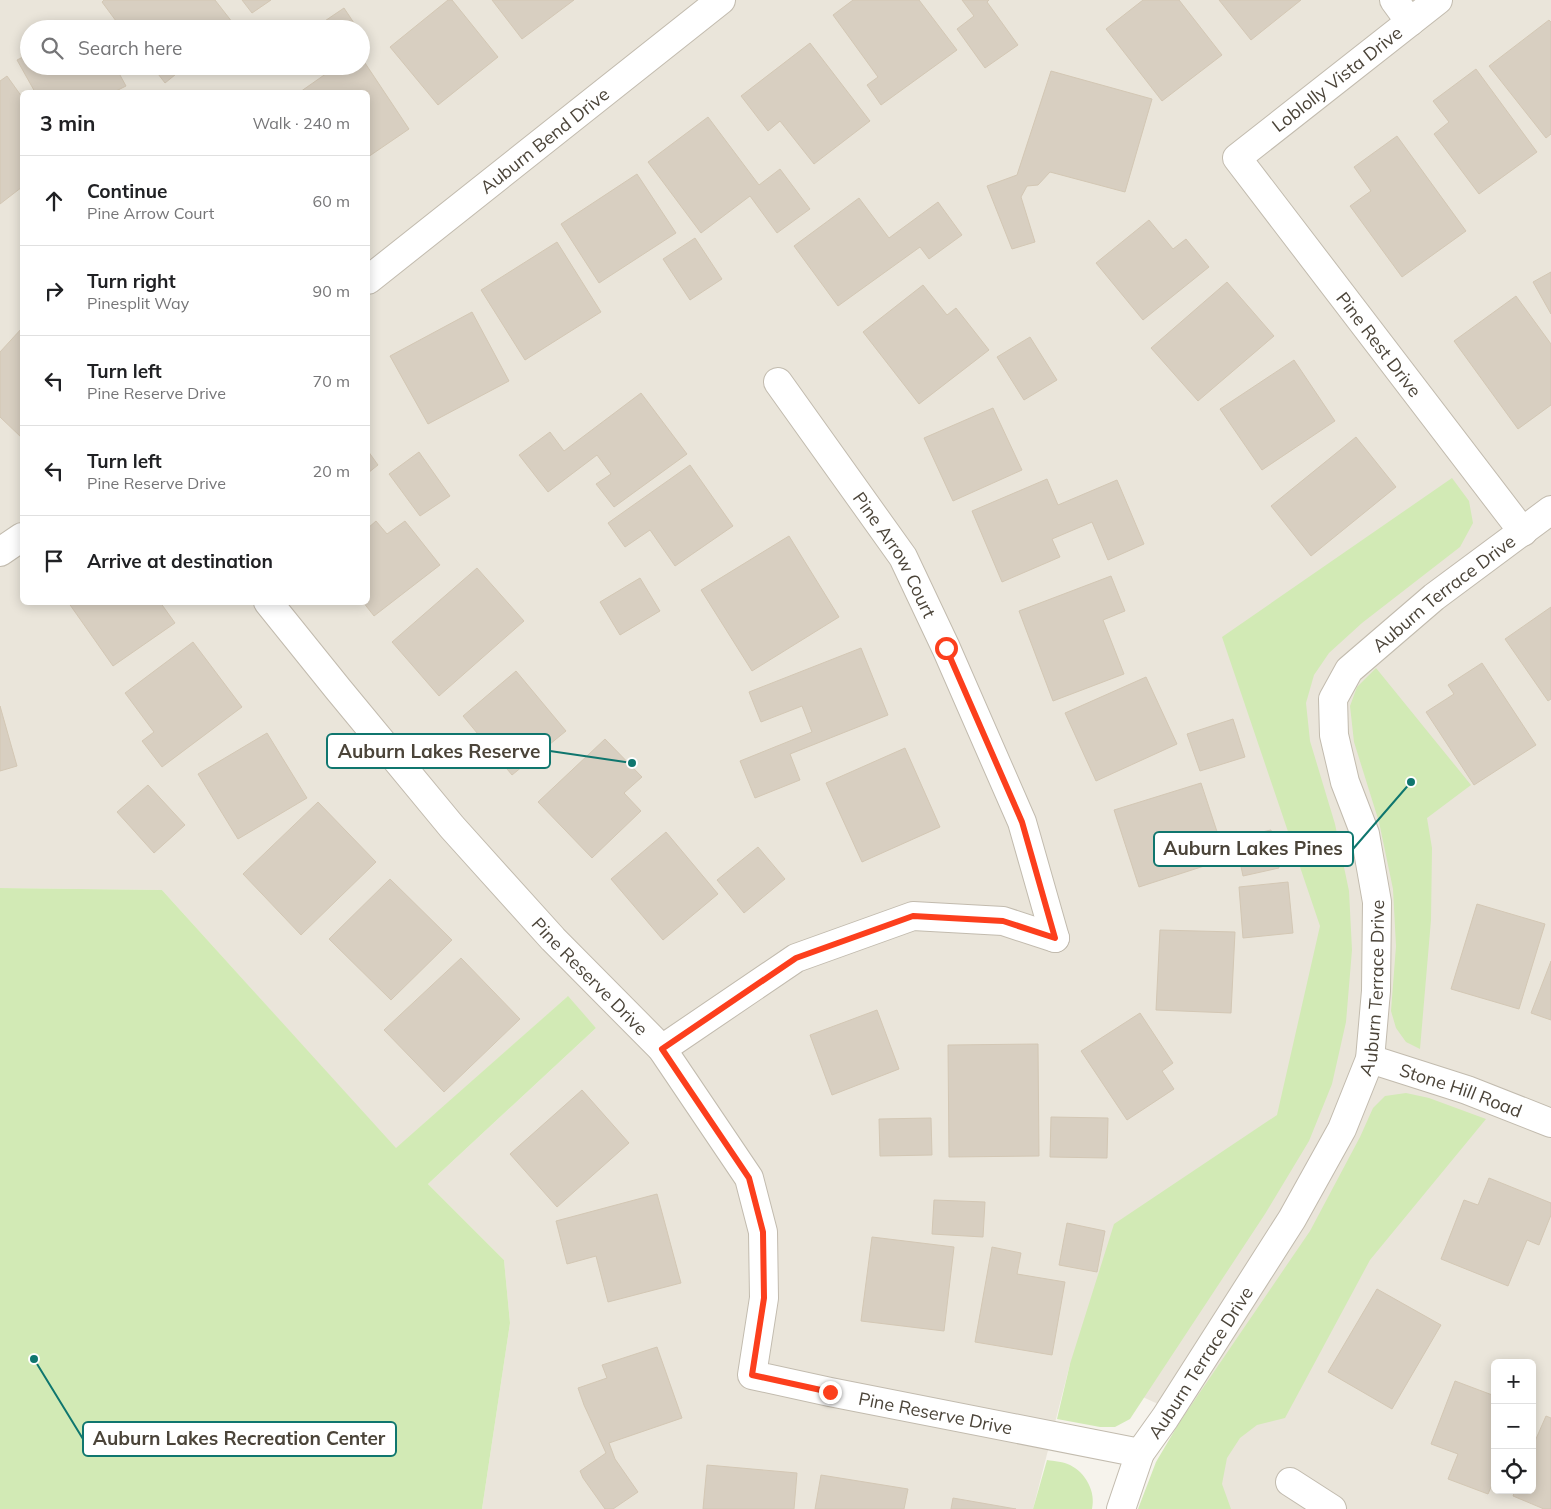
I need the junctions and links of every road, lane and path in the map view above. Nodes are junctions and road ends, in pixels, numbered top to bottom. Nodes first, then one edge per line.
1 (721, 0) edge
2 (1394, 0) edge
3 (1438, 0) edge
4 (1410, 22) junction
5 (1237, 158) joint
6 (370, 278) edge
7 (778, 382) dead end
8 (1551, 510) edge
9 (1523, 532) junction
10 (20, 538) edge
11 (0, 552) edge
12 (270, 605) edge
13 (662, 1049) junction
14 (1370, 1059) junction
15 (1551, 1123) edge
16 (1140, 1453) junction
17 (1290, 1482) dead end
18 (1120, 1509) edge
19 (1332, 1509) edge

1 - 6 street, Auburn Bend Drive
2 - 4 street
3 - 4 street, Loblolly Vista Drive
4 - 5 street, Loblolly Vista Drive
5 - 9 street, Pine Rest Drive
7 - 13 street, Pine Arrow Court
8 - 9 street, Auburn Terrace Drive
9 - 14 street, Auburn Terrace Drive
10 - 11 street
12 - 13 street, Pine Reserve Drive
13 - 16 street, Pine Reserve Drive
14 - 15 street, Stone Hill Road
14 - 16 street, Auburn Terrace Drive
16 - 18 street, Auburn Terrace Drive
17 - 19 street

